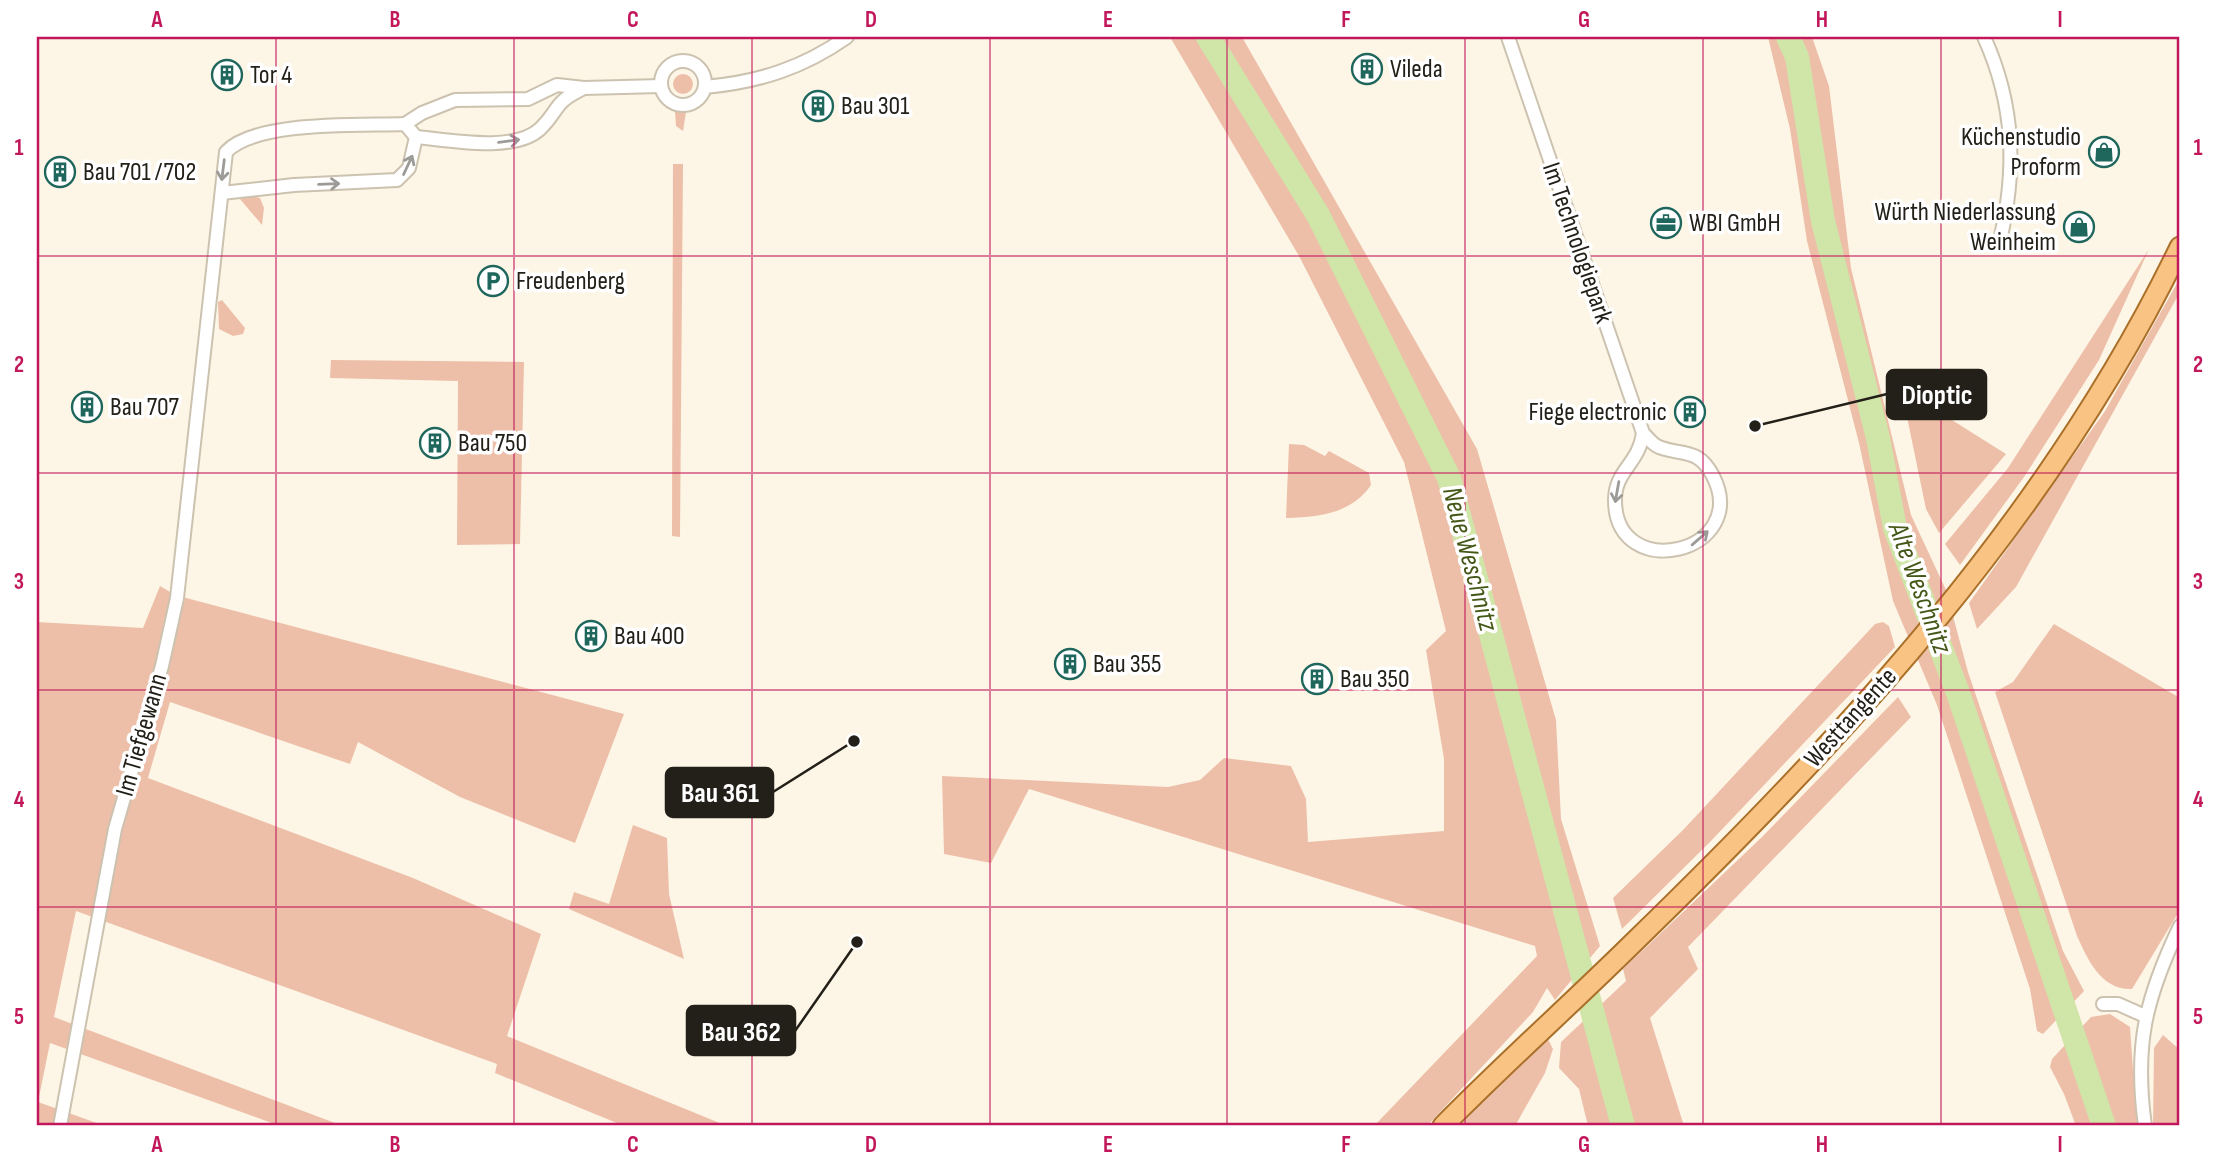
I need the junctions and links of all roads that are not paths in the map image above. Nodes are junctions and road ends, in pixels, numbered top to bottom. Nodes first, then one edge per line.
1 (848, 37) edge
2 (1505, 37) edge
3 (1984, 37) edge
4 (661, 86) junction
5 (584, 88) junction
6 (705, 88) junction
7 (405, 124) junction
8 (416, 137) junction
9 (222, 194) junction
10 (1999, 244) dead end
11 (2180, 247) edge
12 (1643, 433) junction
13 (2180, 926) edge
14 (2103, 1004) dead end
15 (2145, 1016) junction
16 (60, 1126) edge
17 (1443, 1126) edge
18 (2145, 1126) edge

1 - 6 street
2 - 12 street, Im Technologiepark
3 - 10 street
4 - 5 street
4 - 6 street
4 - 6 street
5 - 7 street
8 -> 5 street
7 - 8 street
7 -> 9 street, Im Tiefgewann
9 -> 8 street
9 - 16 street, Im Tiefgewann
11 - 17 main road, Westtangente
12 -> 12 street
13 - 15 street
14 - 15 street
15 - 18 street

